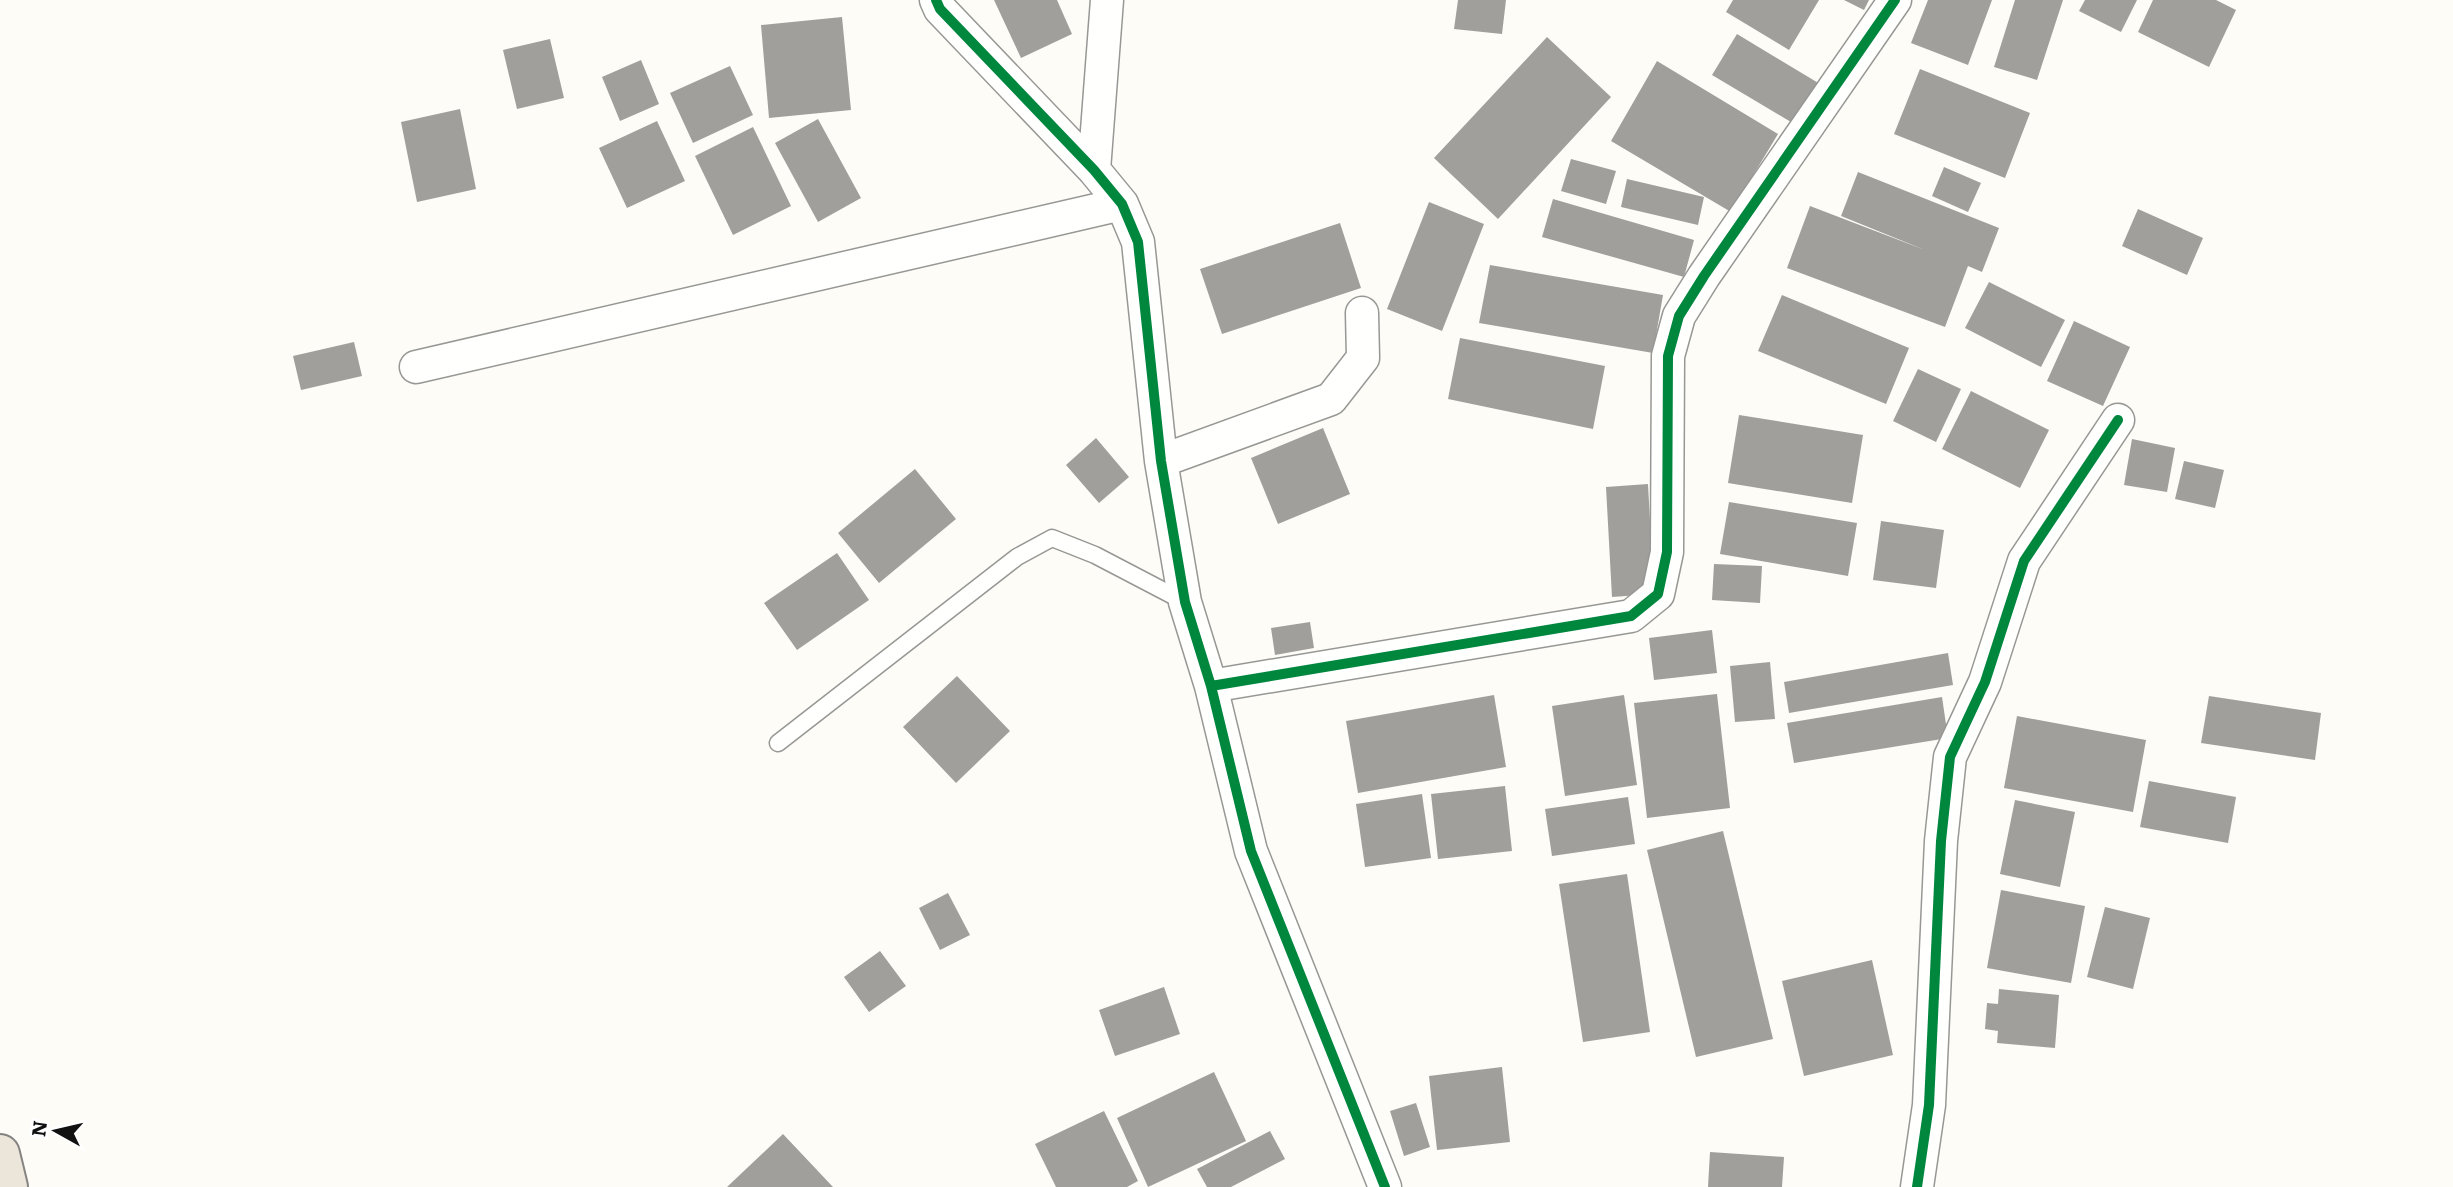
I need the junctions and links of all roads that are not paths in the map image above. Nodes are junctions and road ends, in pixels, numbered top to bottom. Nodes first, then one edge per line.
1 (936, 0) edge
2 (1107, 0) edge
3 (1895, 0) edge
4 (1094, 170) junction
5 (1122, 204) junction
6 (1362, 313) dead end
7 (415, 367) dead end
8 (2118, 420) dead end
9 (1161, 461) junction
10 (1185, 602) junction
11 (1211, 686) junction
12 (778, 743) dead end
13 (0, 1154) edge
14 (8, 1187) edge
15 (1385, 1187) edge
16 (1917, 1187) edge

1 - 4 street
2 - 4 street
3 - 11 street
4 - 5 street
5 - 7 street
5 - 9 street
6 - 9 street
8 - 16 street
9 - 10 street
10 - 11 street
10 - 12 lane
11 - 15 street
13 - 14 highway

